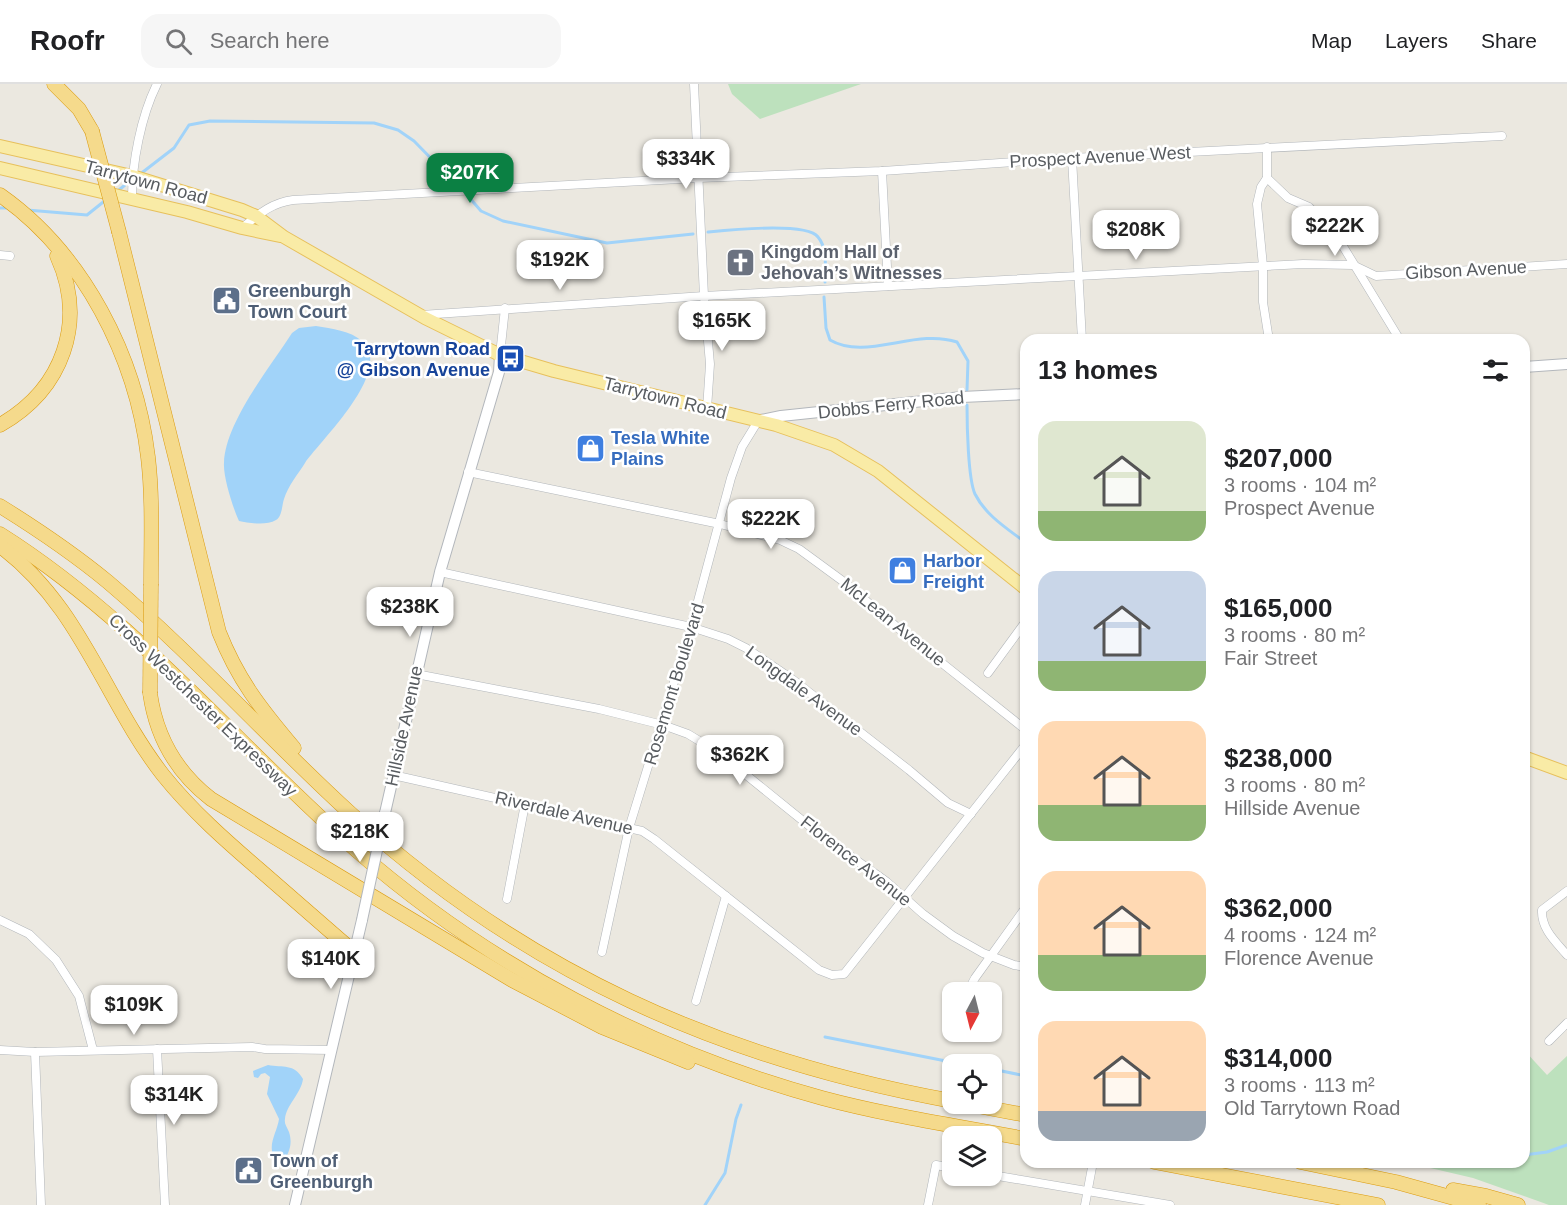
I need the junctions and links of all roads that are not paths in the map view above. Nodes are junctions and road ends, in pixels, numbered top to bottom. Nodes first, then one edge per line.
1 (54, 84) edge
2 (156, 84) edge
3 (694, 84) edge
4 (1503, 136) dead end
5 (0, 146) edge
6 (1267, 147) junction
7 (1072, 158) junction
8 (0, 168) edge
9 (882, 171) junction
10 (132, 176) junction
11 (698, 178) junction
12 (1267, 178) junction
13 (0, 195) edge
14 (132, 198) junction
15 (27, 216) junction
16 (256, 216) junction
17 (242, 228) junction
18 (284, 237) junction
19 (0, 255) edge
20 (10, 256) dead end
21 (1567, 264) edge
22 (1263, 267) junction
23 (1356, 267) junction
24 (1078, 277) junction
25 (888, 286) junction
26 (704, 296) junction
27 (505, 308) junction
28 (418, 315) junction
29 (1082, 334) edge
30 (1268, 334) edge
31 (1396, 334) edge
32 (500, 355) junction
33 (1567, 364) edge
34 (1530, 366) edge
35 (1020, 394) edge
36 (707, 409) junction
37 (758, 420) junction
38 (0, 425) edge
39 (468, 472) junction
40 (0, 506) edge
41 (720, 524) junction
42 (0, 534) edge
43 (0, 546) edge
44 (440, 572) junction
45 (1020, 584) edge
46 (692, 627) junction
47 (1020, 629) edge
48 (988, 673) dead end
49 (416, 674) junction
50 (663, 725) junction
51 (1020, 725) edge
52 (1020, 752) edge
53 (1530, 759) edge
54 (1567, 773) edge
55 (393, 775) junction
56 (525, 804) junction
57 (348, 811) junction
58 (971, 814) junction
59 (629, 828) junction
60 (1567, 891) edge
61 (726, 896) junction
62 (904, 897) junction
63 (507, 899) dead end
64 (1020, 916) edge
65 (0, 920) edge
66 (354, 951) junction
67 (602, 952) dead end
68 (1567, 955) edge
69 (992, 956) junction
70 (1020, 966) edge
71 (973, 982) edge
72 (696, 1001) dead end
73 (1567, 1023) edge
74 (1549, 1041) dead end
75 (157, 1049) junction
76 (0, 1050) edge
77 (93, 1050) junction
78 (332, 1050) junction
79 (34, 1052) junction
80 (792, 1089) junction
81 (942, 1099) edge
82 (1002, 1111) edge
83 (1020, 1114) edge
84 (1020, 1138) edge
85 (942, 1166) edge
86 (1092, 1168) edge
87 (1185, 1168) edge
88 (1329, 1168) edge
89 (1002, 1177) edge
90 (1396, 1182) junction
91 (1088, 1191) junction
92 (40, 1205) edge
93 (165, 1205) edge
94 (295, 1205) edge
95 (928, 1205) edge
96 (1085, 1205) edge
97 (1170, 1205) edge
98 (1378, 1205) edge
99 (1479, 1205) edge
100 (1518, 1205) edge

1 - 57 highway, bridge
2 - 10 street
3 - 11 street
4 - 6 street, Prospect Avenue West
5 - 10 main road, Tarrytown Road
6 - 7 street, Prospect Avenue West
6 - 12 street
7 - 9 street, Prospect Avenue West
7 - 24 street
8 - 14 main road, Tarrytown Road
9 - 11 street, Prospect Avenue West
9 - 25 street
10 - 14 street
10 - 16 main road, Tarrytown Road
11 - 16 street, Prospect Avenue West
11 - 26 street
12 - 22 street
12 - 23 street
13 - 15 highway
14 - 17 main road, Tarrytown Road
15 - 38 highway
15 - 80 highway, bridge
16 - 17 street, Prospect Avenue West
16 - 18 main road, Tarrytown Road
17 - 18 main road, Tarrytown Road
18 - 28 main road, Tarrytown Road
19 - 20 street
21 - 23 street, Gibson Avenue
22 - 23 street, Gibson Avenue
22 - 24 street, Gibson Avenue
22 - 30 street
23 - 31 street
24 - 25 street, Gibson Avenue
24 - 29 street
25 - 26 street, Gibson Avenue
26 - 27 street, Gibson Avenue
26 - 36 street
27 - 28 street, Gibson Avenue
27 - 32 street
28 - 32 main road, Tarrytown Road
32 - 36 main road, Tarrytown Road
32 - 39 main road, Hillside Avenue
33 - 34 main road
35 - 37 main road, Dobbs Ferry Road
36 - 37 main road, Tarrytown Road
37 - 41 street, Rosemont Boulevard
37 - 45 main road, Tarrytown Road
39 - 41 street, McLean Avenue
39 - 44 main road, Hillside Avenue
40 - 57 highway, Cross Westchester Expressway
41 - 46 street, Rosemont Boulevard
41 - 51 street, McLean Avenue
42 - 80 highway, Cross Westchester Expressway
43 - 66 highway
44 - 46 street, Longdale Avenue
44 - 49 main road, Hillside Avenue
46 - 50 street, Rosemont Boulevard
46 - 58 street, Longdale Avenue
47 - 48 street
49 - 50 street, Florence Avenue
49 - 55 main road, Hillside Avenue
50 - 59 street, Rosemont Boulevard
50 - 62 street, Florence Avenue
52 - 58 street
53 - 54 main road
55 - 56 street, Riverdale Avenue
55 - 66 main road, Hillside Avenue, bridge
56 - 59 street, Riverdale Avenue
56 - 63 street
57 - 81 highway, Cross Westchester Expressway
58 - 62 street
59 - 61 street, Riverdale Avenue
59 - 67 street, Rosemont Boulevard
60 - 68 street
61 - 62 street, Riverdale Avenue
61 - 72 street
62 - 69 street, Florence Avenue
64 - 69 street
65 - 77 street
66 - 78 main road, Hillside Avenue
69 - 70 street, Florence Avenue
69 - 71 street
73 - 74 street
75 - 77 street
75 - 78 street
75 - 93 street
76 - 79 street
77 - 79 street
78 - 94 main road, Hillside Avenue
79 - 92 street
80 - 84 highway, Cross Westchester Expressway
82 - 83 highway
85 - 95 street
86 - 91 street
87 - 98 highway
88 - 90 highway
89 - 91 street
90 - 99 highway
90 - 100 highway
91 - 96 street
91 - 97 street

